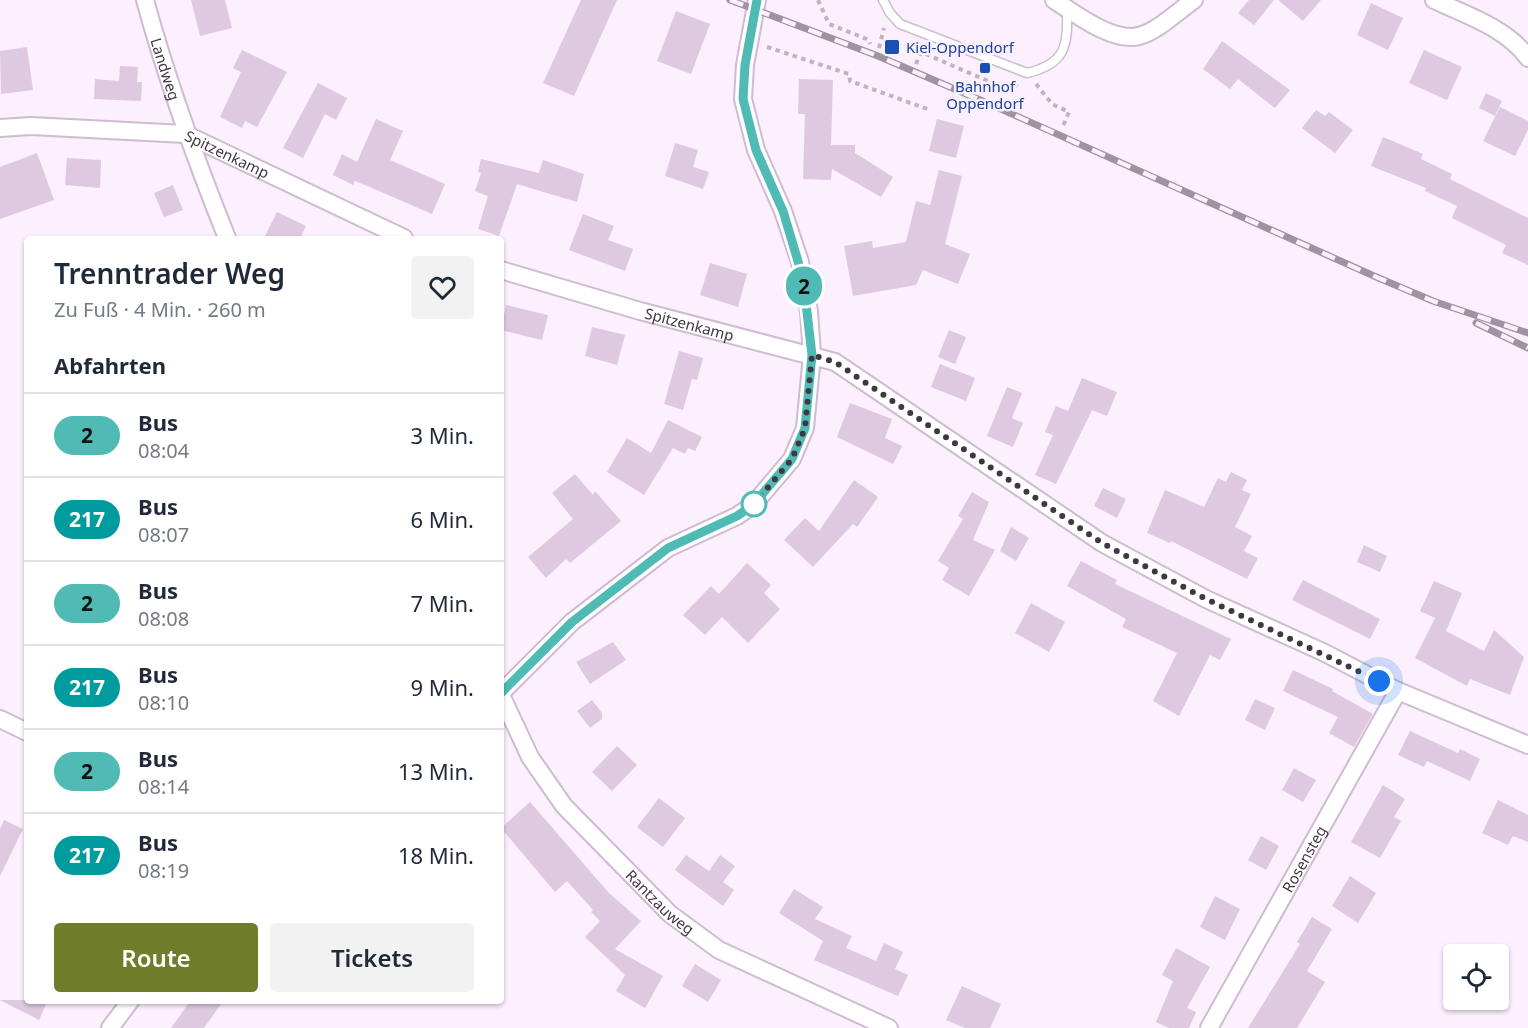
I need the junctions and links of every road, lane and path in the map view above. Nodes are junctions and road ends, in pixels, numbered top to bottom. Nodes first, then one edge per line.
1 (146, 0) edge
2 (757, 0) edge
3 (818, 0) edge
4 (883, 0) edge
5 (1194, 0) edge
6 (1434, 0) edge
7 (1060, 4) edge
8 (881, 37) dead end
9 (749, 41) junction
10 (870, 44) dead end
11 (879, 48) dead end
12 (1528, 58) edge
13 (916, 64) dead end
14 (1027, 73) junction
15 (930, 111) dead end
16 (1063, 126) dead end
17 (0, 128) edge
18 (185, 134) junction
19 (226, 236) edge
20 (400, 236) edge
21 (504, 271) edge
22 (812, 355) junction
23 (504, 691) edge
24 (1398, 691) junction
25 (504, 701) edge
26 (0, 719) edge
27 (24, 731) edge
28 (1528, 745) edge
29 (128, 1004) edge
30 (110, 1028) edge
31 (889, 1028) edge
32 (1209, 1028) edge

1 - 18 street, Landweg
2 - 9 street
3 - 10 path
4 - 14 lane
5 - 7 street
6 - 12 street
7 - 14 lane
8 - 11 path
9 - 15 path
9 - 22 street
13 - 14 path
14 - 16 path
17 - 18 street, Spitzenkamp
18 - 19 street, Landweg
18 - 20 street, Spitzenkamp
21 - 22 street, Spitzenkamp
22 - 23 street
22 - 24 street, Spitzenkamp
24 - 28 street, Spitzenkamp
24 - 32 street, Rosensteg
25 - 31 street, Rantzauweg
26 - 27 street
29 - 30 street

